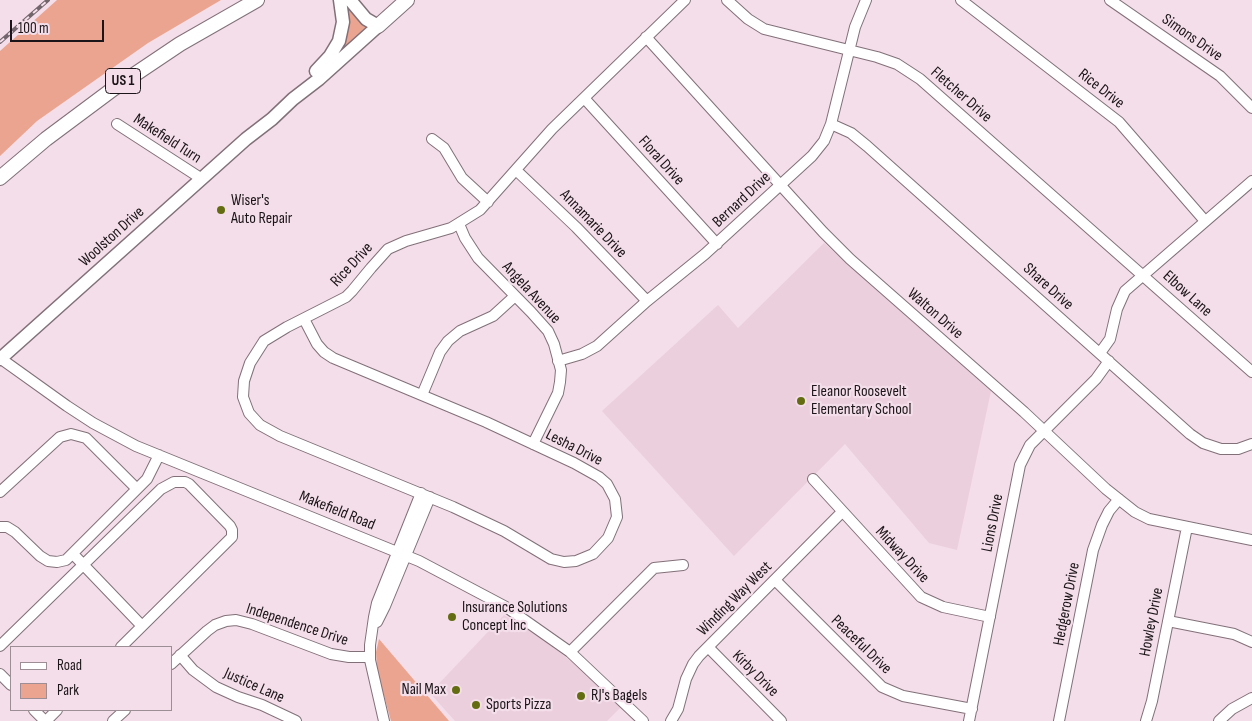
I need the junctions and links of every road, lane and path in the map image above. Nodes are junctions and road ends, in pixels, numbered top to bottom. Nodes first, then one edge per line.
1 (238, 0) edge
2 (257, 0) edge
3 (340, 0) edge
4 (350, 0) edge
5 (359, 0) edge
6 (407, 0) edge
7 (684, 0) edge
8 (727, 0) edge
9 (866, 0) edge
10 (961, 0) edge
11 (1110, 0) edge
12 (378, 26) junction
13 (646, 37) junction
14 (850, 50) junction
15 (584, 98) junction
16 (1252, 108) edge
17 (117, 124) dead end
18 (832, 124) junction
19 (246, 139) junction
20 (432, 139) dead end
21 (0, 166) edge
22 (516, 170) junction
23 (0, 178) edge
24 (202, 179) junction
25 (1252, 181) edge
26 (781, 184) junction
27 (488, 202) junction
28 (1205, 221) junction
29 (459, 224) junction
30 (717, 244) junction
31 (1143, 274) junction
32 (515, 296) junction
33 (647, 301) junction
34 (304, 319) junction
35 (1100, 353) junction
36 (0, 358) edge
37 (558, 361) junction
38 (1109, 362) junction
39 (1252, 372) edge
40 (422, 395) junction
41 (1044, 431) junction
42 (533, 444) junction
43 (1252, 444) edge
44 (159, 456) junction
45 (148, 476) junction
46 (813, 479) dead end
47 (137, 489) junction
48 (161, 489) junction
49 (0, 492) edge
50 (425, 495) junction
51 (1119, 500) junction
52 (842, 512) junction
53 (0, 526) edge
54 (1187, 527) junction
55 (1252, 540) edge
56 (73, 554) junction
57 (401, 554) junction
58 (84, 565) junction
59 (683, 565) dead end
60 (775, 580) junction
61 (990, 617) junction
62 (1168, 621) junction
63 (142, 626) junction
64 (1252, 642) edge
65 (0, 646) edge
66 (122, 646) edge
67 (708, 648) junction
68 (570, 652) junction
69 (180, 655) junction
70 (370, 656) junction
71 (172, 663) edge
72 (0, 674) edge
73 (10, 685) edge
74 (1252, 698) edge
75 (972, 709) junction
76 (35, 711) edge
77 (56, 711) edge
78 (124, 711) edge
79 (45, 721) edge
80 (114, 721) edge
81 (296, 721) edge
82 (384, 721) edge
83 (643, 721) edge
84 (671, 721) edge
85 (781, 721) edge
86 (969, 721) edge
87 (1059, 721) edge
88 (1146, 721) edge
89 (1219, 721) edge

1 - 21 highway, US 1
2 - 23 highway, US 1
3 - 19 main road, Woolston Drive
4 - 12 main road
5 - 12 main road
6 - 12 highway
7 - 13 street, Rice Drive
8 - 14 street, Fletcher Drive
9 - 14 street, Bernard Drive
10 - 28 street, Rice Drive
11 - 16 street, Simons Drive
12 - 19 main road, Woolston Drive
13 - 15 street, Rice Drive
13 - 26 street, Walton Drive
14 - 18 street, Bernard Drive
14 - 31 street, Fletcher Drive
15 - 22 street, Rice Drive
15 - 30 street, Floral Drive
17 - 24 street, Makefield Turn
18 - 26 street, Bernard Drive
18 - 35 street, Share Drive
19 - 24 main road, Woolston Drive
20 - 27 street
22 - 27 street, Rice Drive
22 - 33 street, Annamarie Drive
24 - 36 main road, Woolston Drive
25 - 28 street, Elbow Lane
26 - 30 street, Bernard Drive
26 - 41 street, Walton Drive
27 - 29 street, Rice Drive
28 - 31 street, Elbow Lane
29 - 32 street, Angela Avenue
29 - 34 street, Rice Drive
30 - 33 street, Bernard Drive
31 - 35 street
31 - 39 street, Elbow Lane
32 - 37 street, Angela Avenue
32 - 40 street
33 - 37 street, Bernard Drive
34 - 40 street, Lesha Drive
34 - 50 street, Rice Drive
35 - 38 street, Share Drive
36 - 44 street, Makefield Road
37 - 42 street, Angela Avenue
38 - 41 street, Lions Drive
38 - 43 street, Share Drive
40 - 42 street, Lesha Drive
41 - 51 street, Walton Drive
41 - 61 street, Lions Drive
42 - 50 street, Lesha Drive
44 - 45 street
44 - 57 street, Makefield Road
45 - 47 street
45 - 48 street
46 - 52 street, Midway Drive
47 - 49 street
47 - 56 street
48 - 58 street
48 - 63 street
50 - 57 street
51 - 54 street, Walton Drive
51 - 87 street, Hedgerow Drive
52 - 60 street, Winding Way West
52 - 61 street, Midway Drive
53 - 56 street
54 - 55 street, Walton Drive
54 - 62 street, Howley Drive
56 - 58 street
57 - 68 street, Makefield Road
57 - 70 street
58 - 63 street
58 - 65 street
59 - 68 street
60 - 67 street, Winding Way West
60 - 75 street, Peaceful Drive
61 - 75 street, Lions Drive
62 - 64 street
62 - 88 street, Howley Drive
63 - 66 street
67 - 84 street, Winding Way West
67 - 85 street, Kirby Drive
68 - 83 street, Makefield Road
69 - 70 street, Independence Drive
69 - 71 street, Independence Drive
69 - 81 street, Justice Lane
70 - 82 street
72 - 73 street
74 - 89 street
75 - 86 street, Lions Drive
76 - 79 street
77 - 79 street
78 - 80 street

